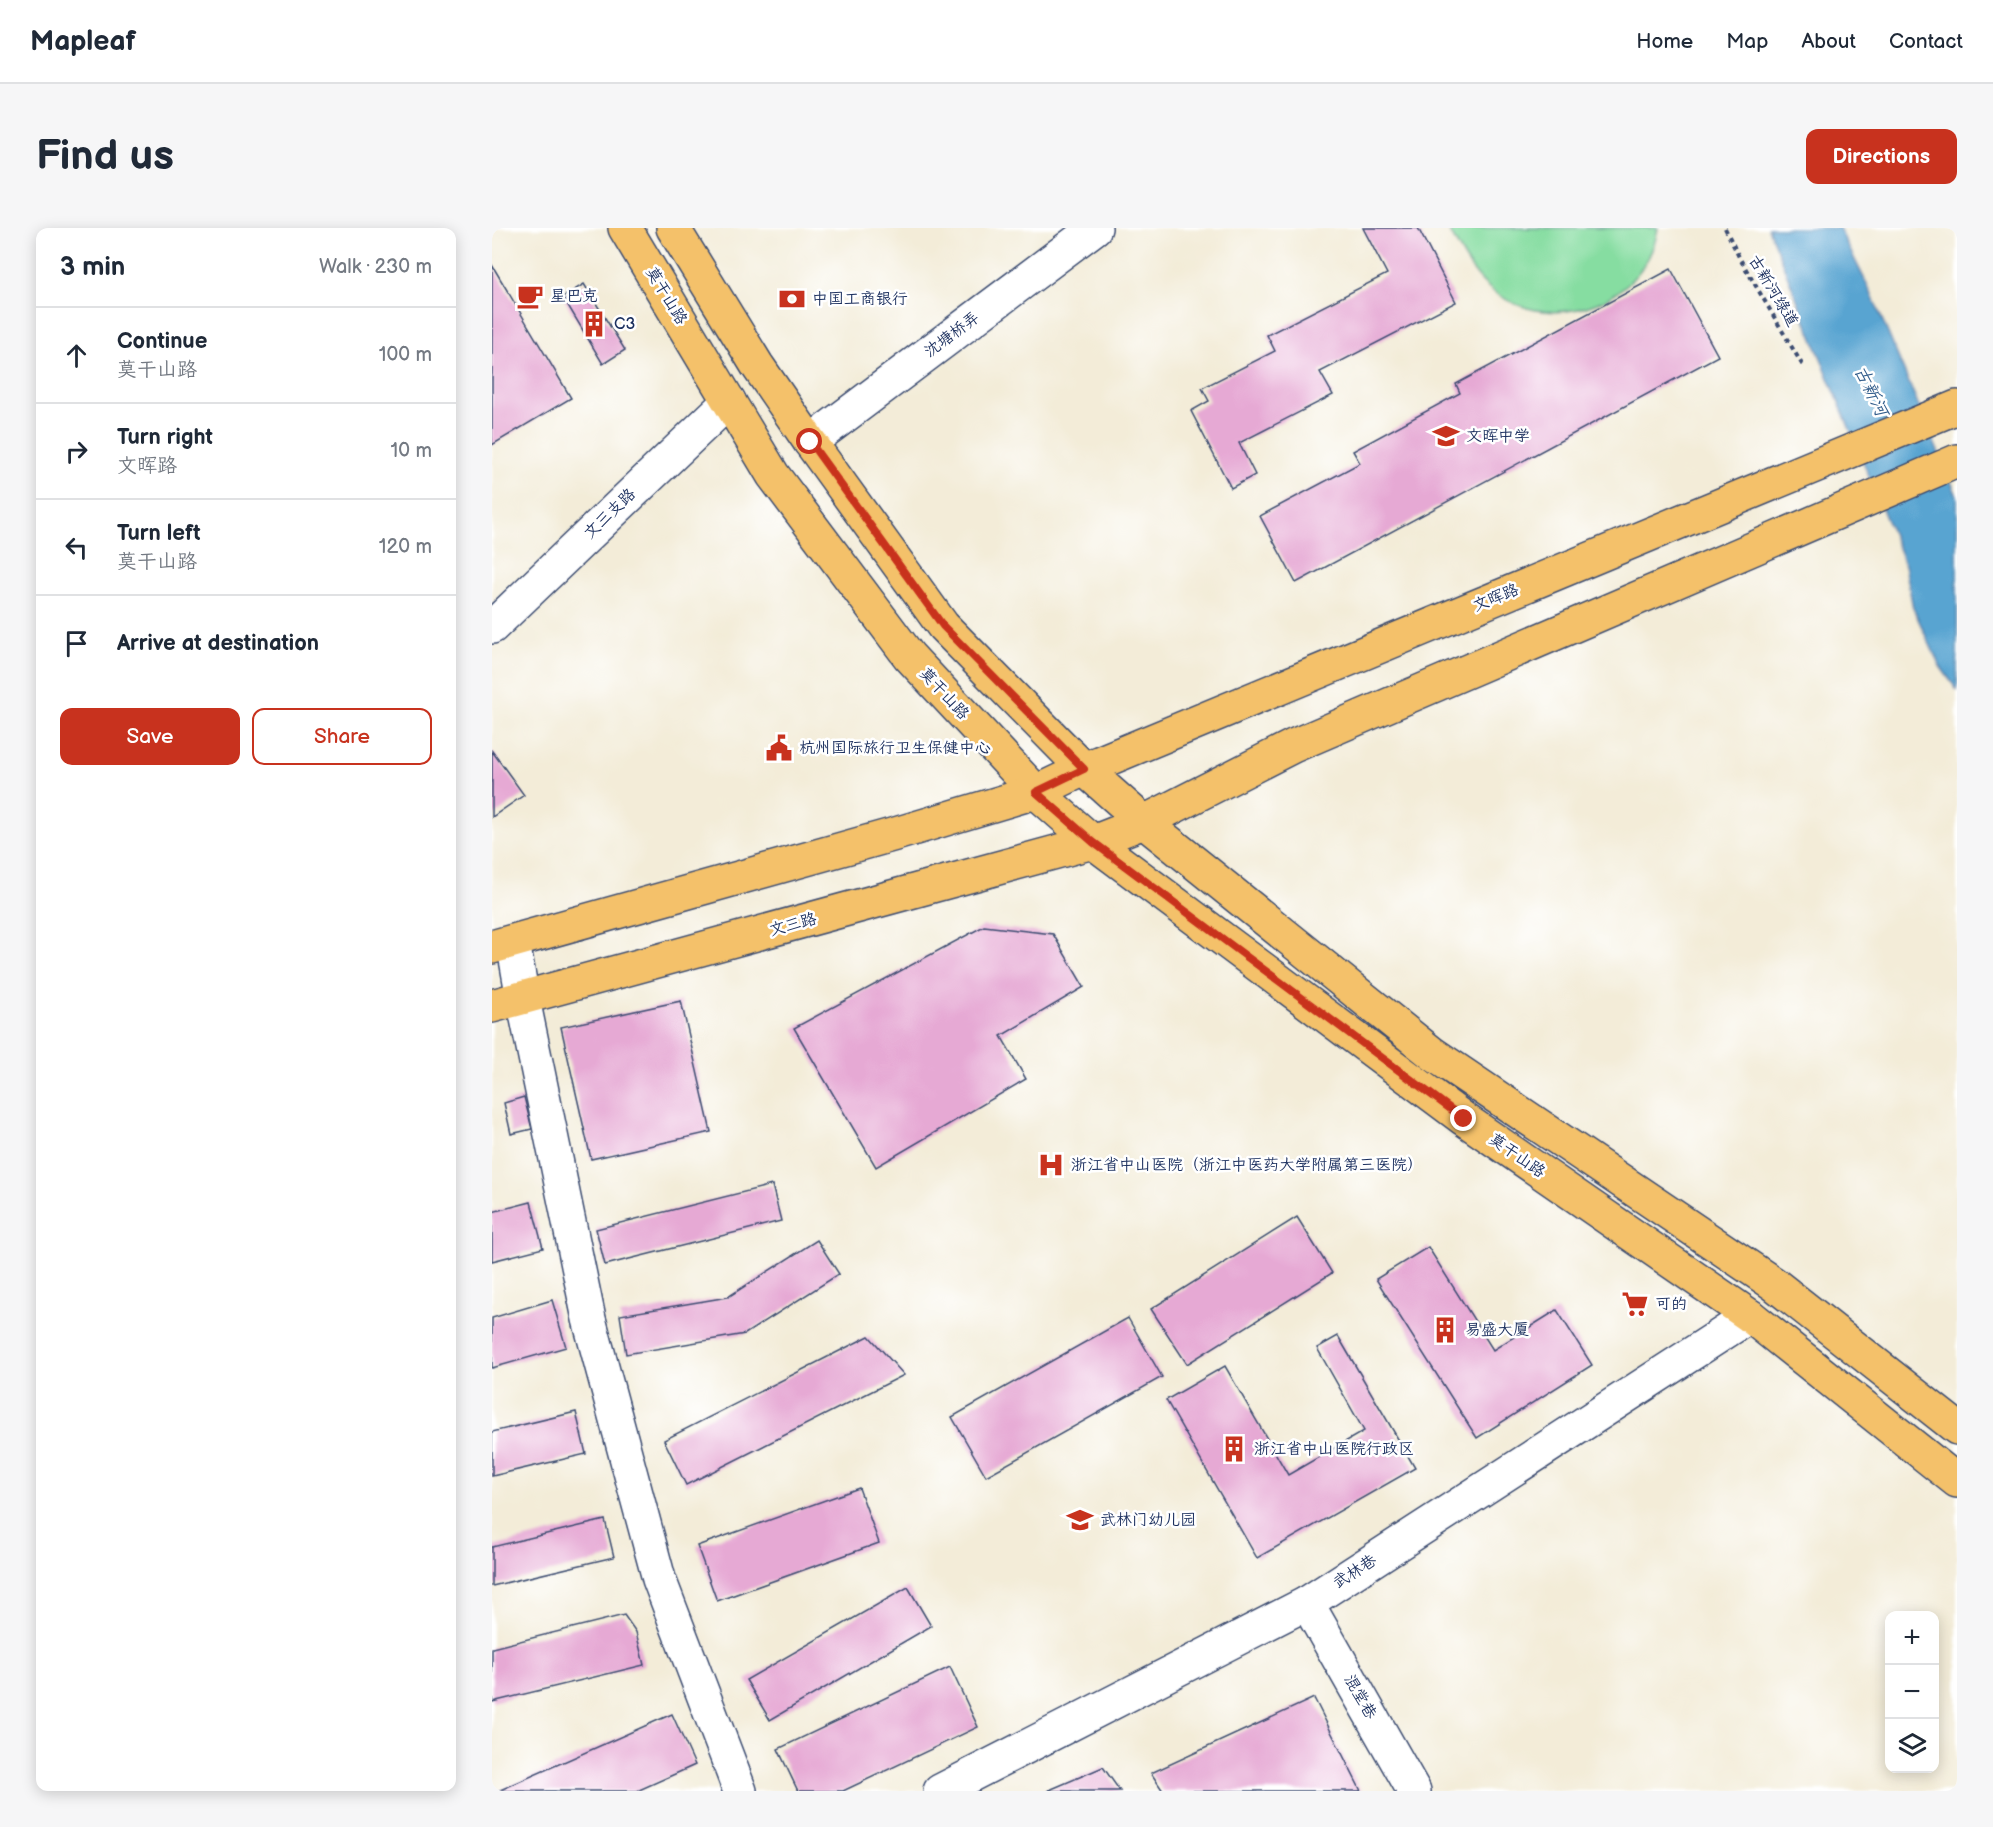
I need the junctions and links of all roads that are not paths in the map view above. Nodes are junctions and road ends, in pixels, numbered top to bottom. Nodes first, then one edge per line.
1 (625, 228) edge
2 (672, 228) edge
3 (1095, 228) edge
4 (729, 401) junction
5 (1945, 412) edge
6 (810, 442) junction
7 (1956, 461) edge
8 (492, 627) edge
9 (1084, 769) junction
10 (1036, 792) junction
11 (1144, 822) junction
12 (1093, 842) junction
13 (503, 945) edge
14 (507, 1003) edge
15 (1750, 1317) junction
16 (1957, 1428) edge
17 (1957, 1481) edge
18 (1307, 1603) junction
19 (740, 1791) edge
20 (940, 1791) edge
21 (1414, 1791) edge

1 - 4 main road, 莫干山路
2 - 6 main road
3 - 6 street, 沈塘桥弄
4 - 8 street, 文三支路
4 - 10 main road, 莫干山路
5 - 9 main road, 文晖路
6 - 9 main road
7 - 11 main road
9 - 10 main road, 文晖路
9 - 11 main road
10 - 12 main road, 莫干山路
10 - 13 main road
11 - 12 main road
11 - 16 main road
12 - 14 main road, 文三路
12 - 15 main road, 莫干山路
13 - 14 street
14 - 19 street
15 - 17 main road, 莫干山路
15 - 18 street, 武林巷
18 - 20 street, 武林巷
18 - 21 street, 混堂巷

